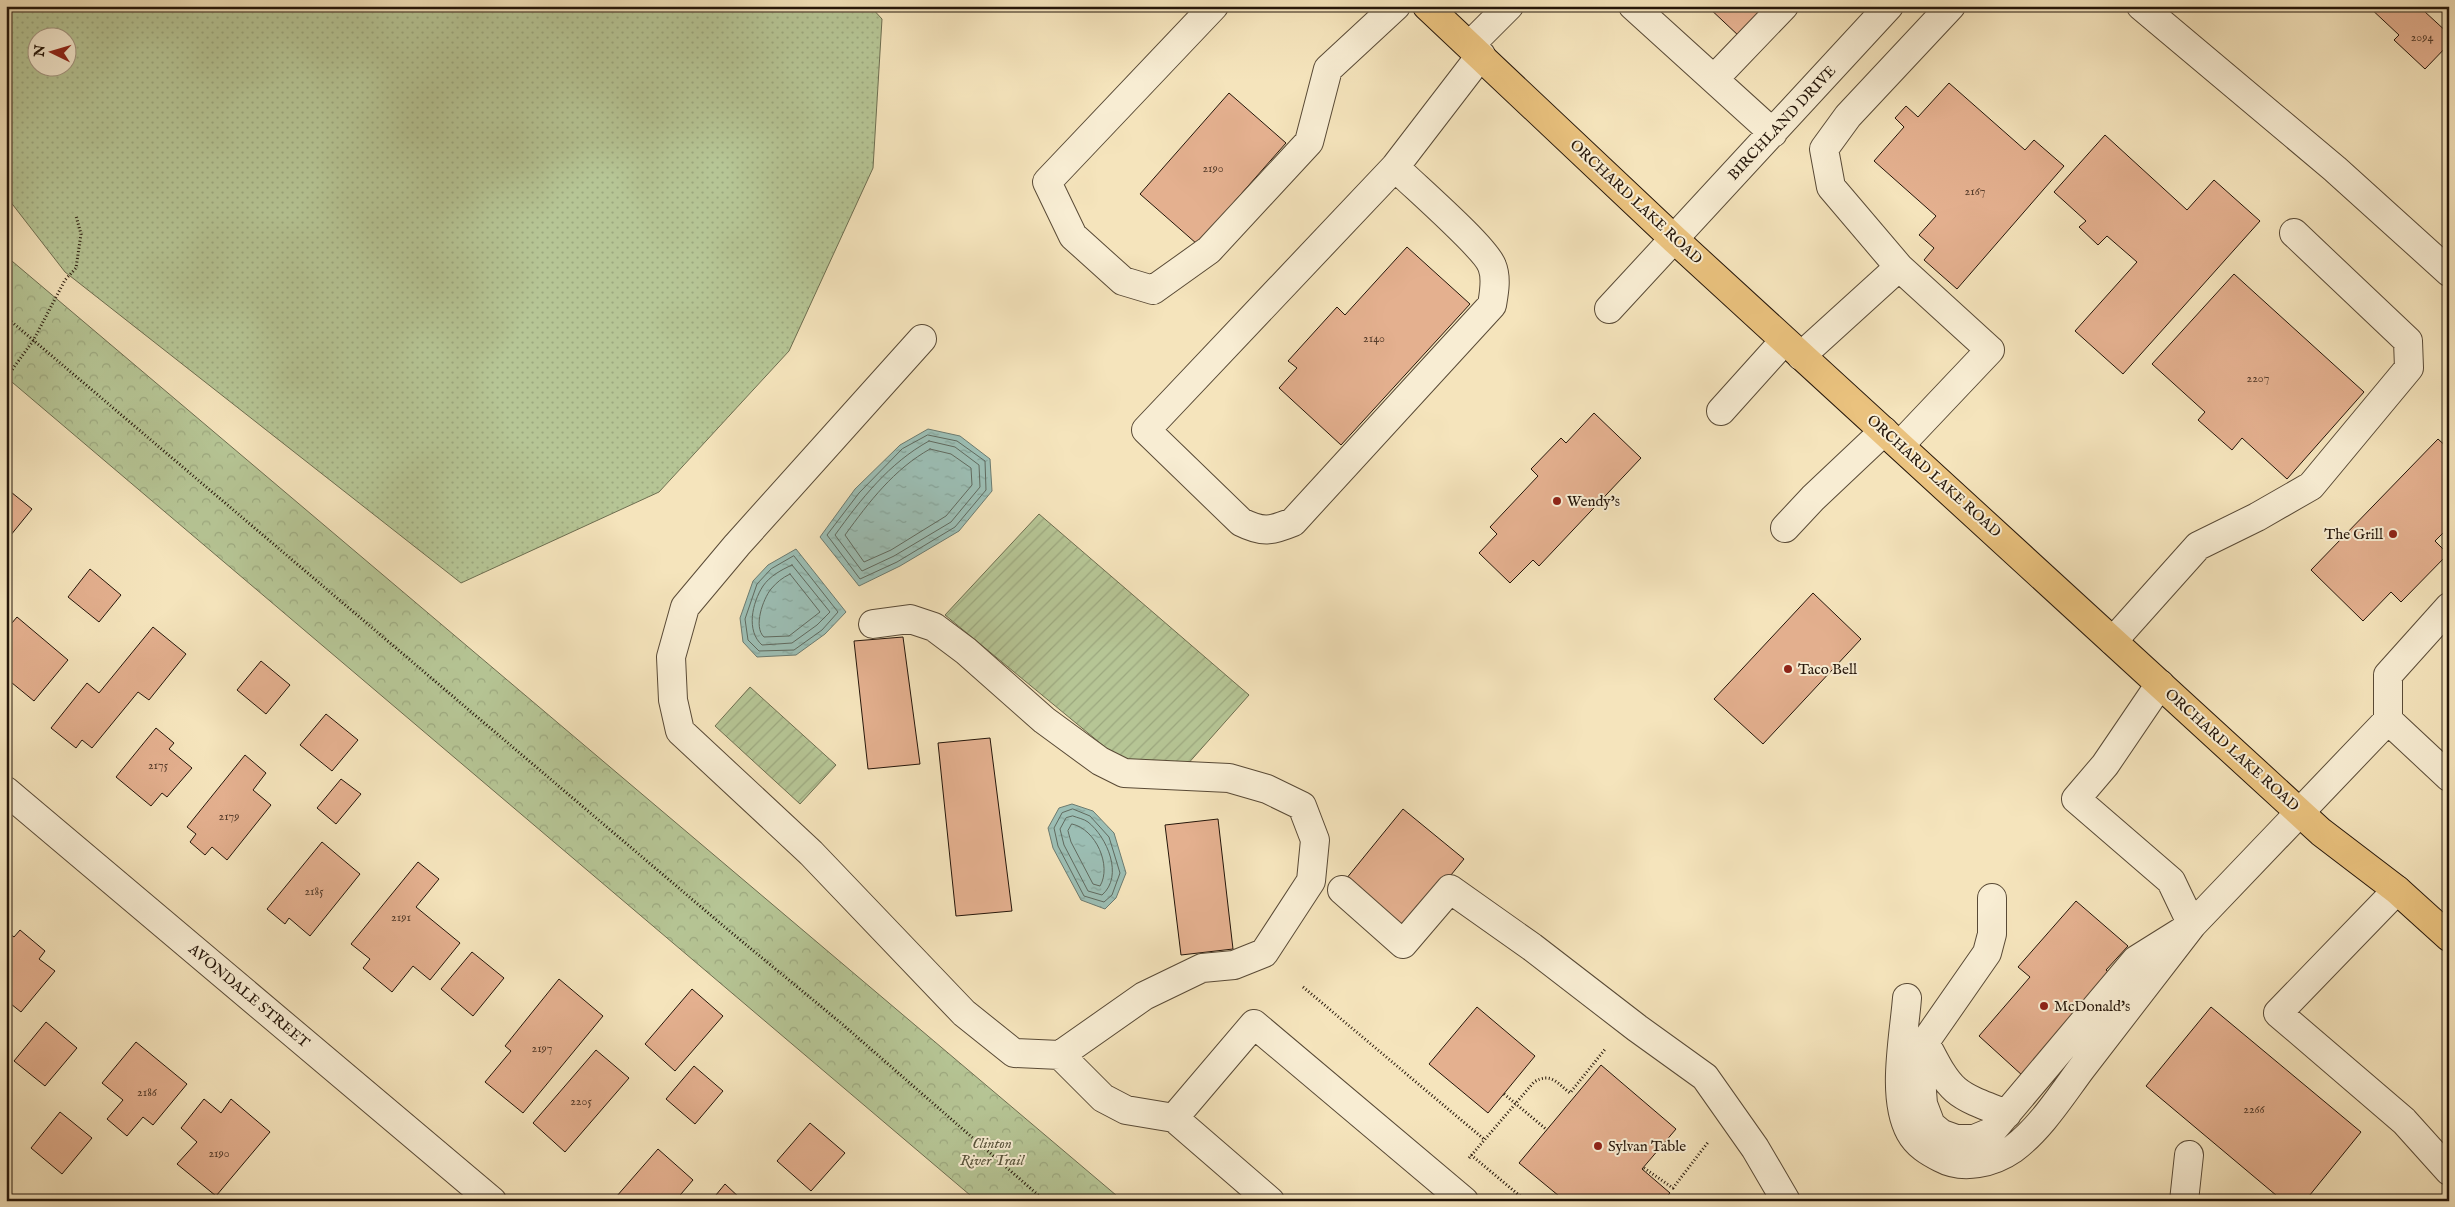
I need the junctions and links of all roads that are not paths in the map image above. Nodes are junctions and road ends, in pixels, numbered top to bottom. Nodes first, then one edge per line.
1 (1214, 6) edge
2 (1396, 6) edge
3 (1427, 6) edge
4 (1509, 6) edge
5 (1633, 6) edge
6 (1784, 6) edge
7 (1889, 6) edge
8 (1952, 6) edge
9 (2141, 6) edge
10 (1475, 50) junction
11 (1714, 79) junction
12 (1773, 132) junction
13 (1395, 168) junction
14 (2294, 233) dead end
15 (1674, 239) junction
16 (1899, 267) junction
17 (2449, 272) edge
18 (1609, 309) dead end
19 (922, 339) dead end
20 (1793, 348) junction
21 (1721, 411) dead end
22 (1892, 438) junction
23 (1785, 528) dead end
24 (2449, 607) edge
25 (872, 624) dead end
26 (2114, 641) junction
27 (2160, 684) junction
28 (2388, 720) junction
29 (2449, 777) edge
30 (6, 791) edge
31 (2299, 812) junction
32 (1342, 890) dead end
33 (2397, 890) junction
34 (1992, 898) dead end
35 (2192, 925) junction
36 (2449, 938) edge
37 (1907, 998) dead end
38 (1925, 1042) junction
39 (1060, 1055) junction
40 (2007, 1114) junction
41 (1174, 1118) junction
42 (2189, 1155) dead end
43 (2449, 1171) edge
44 (1455, 1193) edge
45 (492, 1201) edge
46 (1270, 1201) edge
47 (1786, 1201) edge
48 (2184, 1201) edge

1 - 2 street
3 - 10 main road, ORCHARD LAKE ROAD
4 - 10 street
5 - 11 street
6 - 11 street
7 - 12 street, BIRCHLAND DRIVE
8 - 16 street
9 - 17 street
10 - 13 street
10 - 15 main road, ORCHARD LAKE ROAD
11 - 12 street
12 - 15 street, BIRCHLAND DRIVE
13 - 13 street
14 - 26 street
15 - 18 street, BIRCHLAND DRIVE
15 - 20 main road, ORCHARD LAKE ROAD
16 - 20 street
16 - 22 street
19 - 39 street
20 - 21 street
20 - 22 main road, ORCHARD LAKE ROAD
22 - 23 street
22 - 26 main road, ORCHARD LAKE ROAD
24 - 28 street
25 - 39 street
26 - 27 main road, ORCHARD LAKE ROAD
27 - 31 main road, ORCHARD LAKE ROAD
27 - 35 street
28 - 29 street
28 - 31 street
30 - 45 street, AVONDALE STREET
31 - 33 main road, ORCHARD LAKE ROAD
31 - 35 street
32 - 47 street
33 - 36 main road, ORCHARD LAKE ROAD
33 - 43 street
34 - 38 street
35 - 37 street
35 - 40 street
38 - 40 street
38 - 40 street
39 - 41 street
41 - 44 street
41 - 46 street
42 - 48 street

